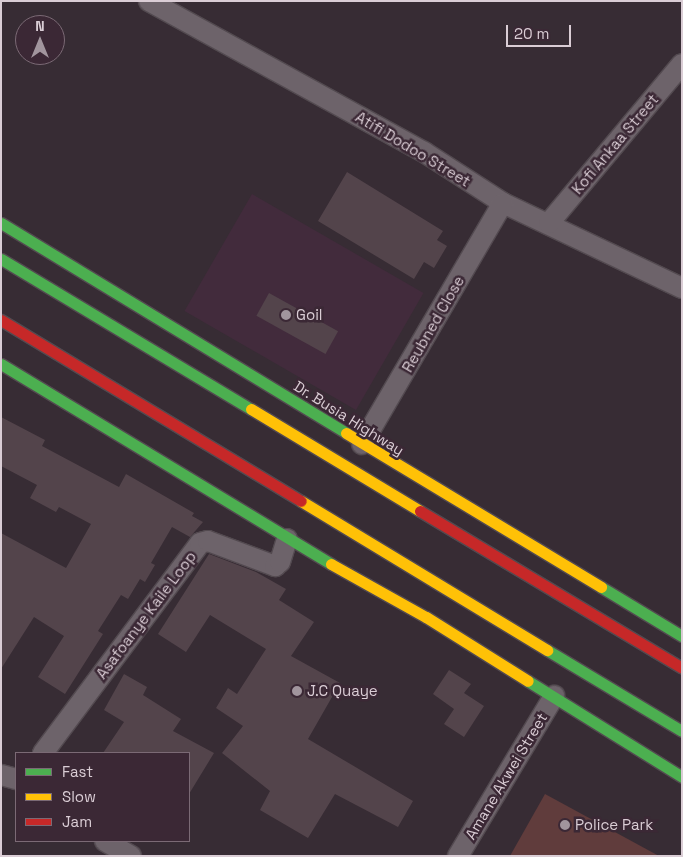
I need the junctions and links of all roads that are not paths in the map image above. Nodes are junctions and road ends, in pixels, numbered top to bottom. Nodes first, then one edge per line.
1 (149, 1) edge
2 (682, 64) edge
3 (503, 203) junction
4 (1, 223) edge
5 (549, 223) junction
6 (1, 259) edge
7 (682, 288) edge
8 (1, 320) edge
9 (1, 364) edge
10 (362, 444) junction
11 (287, 539) junction
12 (682, 636) edge
13 (682, 668) edge
14 (554, 696) junction
15 (682, 730) edge
16 (44, 752) edge
17 (1, 775) edge
18 (682, 777) edge
19 (15, 779) edge
20 (107, 842) edge
21 (131, 856) edge
22 (458, 856) edge

1 - 3 street, Atifi Dodoo Street
2 - 5 street, Kofi Ankaa Street
3 - 5 street, Atifi Dodoo Street
3 - 10 street, Reubned Close
4 - 10 main road, Dr. Busia Highway
5 - 7 street, Atifi Dodoo Street
6 - 13 main road
8 - 15 main road
9 - 11 main road
10 - 12 main road, Dr. Busia Highway
11 - 14 main road
11 - 16 street, Asafoanye Kaile Loop
14 - 18 main road
14 - 22 street, Amane Akwei Street
17 - 19 street
20 - 21 street

